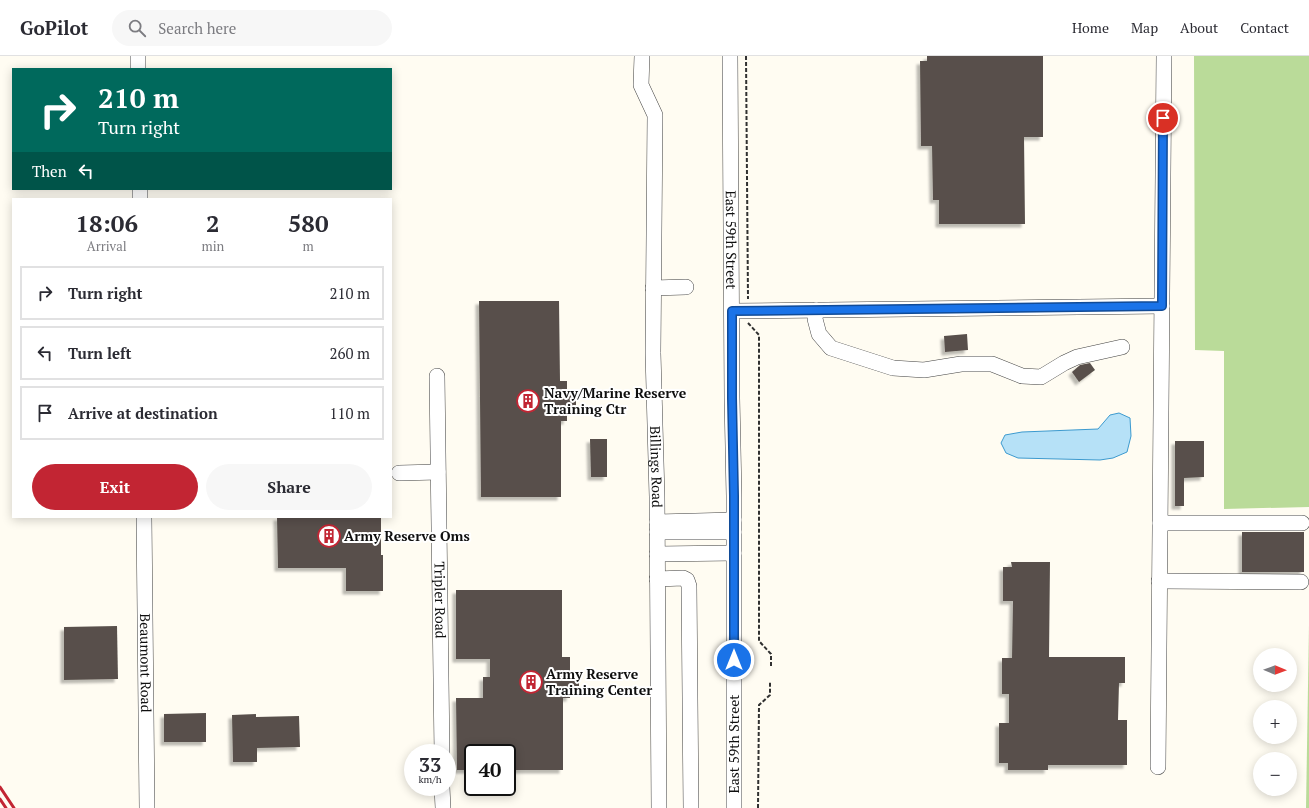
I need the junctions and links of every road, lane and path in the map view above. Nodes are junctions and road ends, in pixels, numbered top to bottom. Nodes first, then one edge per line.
1 (138, 56) edge
2 (642, 56) edge
3 (730, 56) edge
4 (746, 56) edge
5 (1164, 56) edge
6 (138, 68) edge
7 (686, 287) dead end
8 (653, 288) junction
9 (748, 300) dead end
10 (1162, 306) junction
11 (816, 310) junction
12 (732, 311) junction
13 (747, 322) dead end
14 (1122, 347) dead end
15 (437, 376) dead end
16 (438, 472) junction
17 (399, 473) dead end
18 (144, 518) edge
19 (1160, 523) junction
20 (1302, 523) dead end
21 (734, 526) junction
22 (657, 527) junction
23 (734, 553) junction
24 (657, 554) junction
25 (657, 579) junction
26 (1159, 581) junction
27 (1301, 582) dead end
28 (770, 667) dead end
29 (770, 681) dead end
30 (442, 744) edge
31 (1158, 767) dead end
32 (442, 796) edge
33 (147, 808) edge
34 (443, 808) edge
35 (660, 808) edge
36 (686, 808) edge
37 (691, 808) edge
38 (734, 808) edge
39 (758, 808) edge

1 - 6 street
2 - 8 street, Billings Road
3 - 12 street, East 59th Street
4 - 9 path
5 - 10 street
7 - 8 street
8 - 22 street, Billings Road
10 - 11 street
10 - 19 street
11 - 12 street
11 - 14 street
12 - 21 street, East 59th Street
13 - 28 path
15 - 16 street, Tripler Road
16 - 17 street
16 - 30 street, Tripler Road
18 - 33 street, Beaumont Road
19 - 20 street
19 - 26 street
21 - 22 street
21 - 23 street, East 59th Street
22 - 24 street, Billings Road
23 - 24 street
23 - 38 street, East 59th Street
24 - 25 street, Billings Road
25 - 35 street, Billings Road
25 - 37 street
26 - 27 street
26 - 31 street
29 - 39 path
32 - 34 street
36 - 37 street

